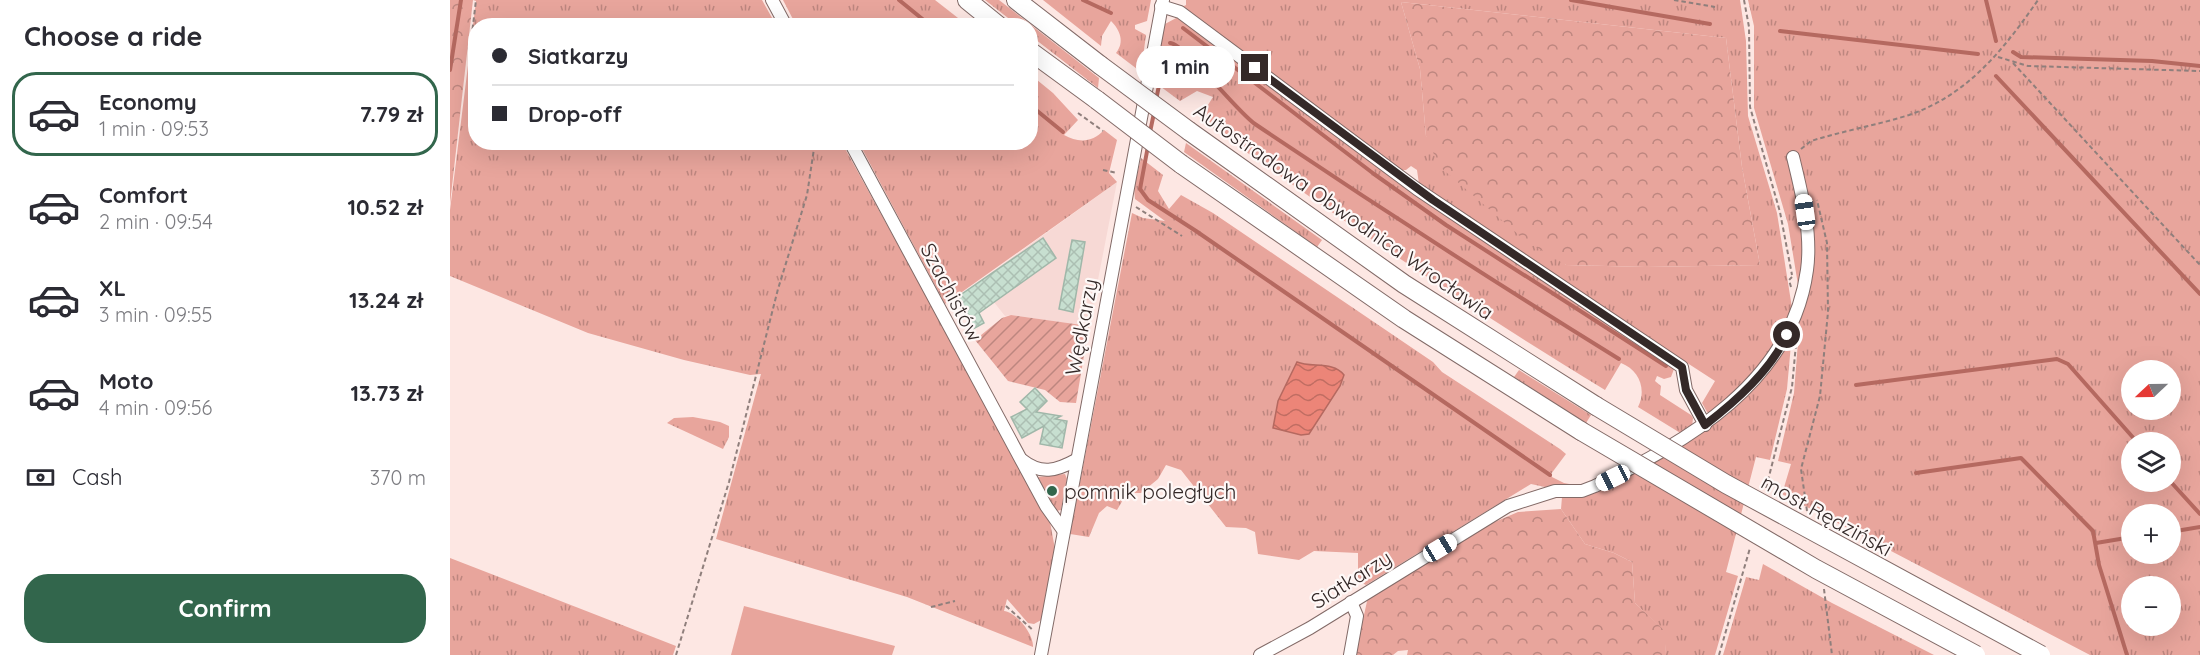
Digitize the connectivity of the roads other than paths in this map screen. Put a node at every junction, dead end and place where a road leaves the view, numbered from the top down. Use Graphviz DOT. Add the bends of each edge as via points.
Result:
graph roads {
  1 [pos="772,0"];
  2 [pos="967,0"];
  3 [pos="1016,0"];
  4 [pos="1162,3"];
  5 [pos="782,18"];
  6 [pos="989,18"];
  7 [pos="1038,57"];
  8 [pos="854,150"];
  9 [pos="1793,157"];
  10 [pos="1596,406"];
  11 [pos="1705,425"];
  12 [pos="1021,460"];
  13 [pos="1076,460"];
  14 [pos="1063,530"];
  15 [pos="1351,602"];
  16 [pos="1041,655"];
  17 [pos="1260,655"];
  18 [pos="1350,655"];
  19 [pos="1976,655"];
  20 [pos="2041,655"];
  1 -- 5 [label="street"];
  2 -- 6 [label="highway"];
  3 -- 10 [label="highway, Autostradowa Obwodnica Wrocławia, bridge" via="1189,131 1404,284"];
  4 -- 11 [label="street" via="1180,12 1417,189 1682,367 1686,390"];
  4 -- 13 [label="street, Wędkarzy"];
  7 -- 19 [label="highway, bridge" via="1181,164 1404,319 1581,431 1806,564"];
  8 -- 12 [label="street, Szachistów"];
  9 -- 11 [label="street, Siatkarzy" via="1807,227 1807,269 1802,294 1782,346 1731,405"];
  10 -- 20 [label="highway, most Rędziński, bridge" via="1726,484"];
  11 -- 15 [label="street, Siatkarzy" via="1595,486 1582,491 1555,491 1508,506"];
  12 -- 13 [label="street" via="1046,472"];
  12 -- 14 [label="street, Szachistów" via="1054,521"];
  13 -- 14 [label="street, Wędkarzy"];
  14 -- 16 [label="street, Wędkarzy"];
  15 -- 17 [label="street, Siatkarzy"];
  15 -- 18 [label="street" via="1357,616"];
}
